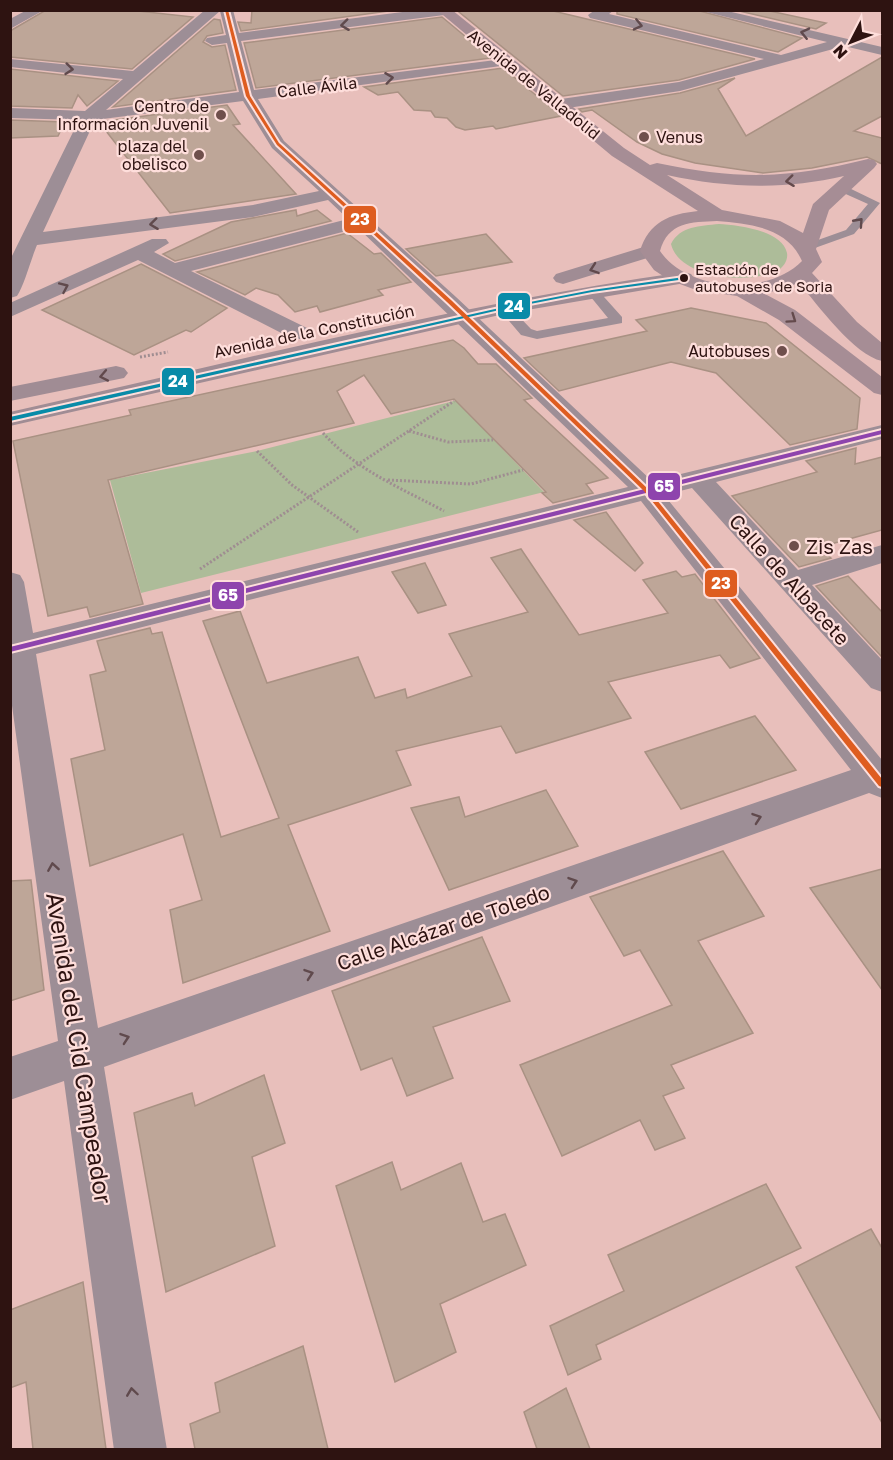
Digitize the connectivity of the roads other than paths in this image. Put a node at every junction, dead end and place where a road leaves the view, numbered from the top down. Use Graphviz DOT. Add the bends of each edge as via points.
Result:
graph roads {
  1 [pos="38,10"];
  2 [pos="608,10"];
  3 [pos="704,10"];
  4 [pos="212,11"];
  5 [pos="446,11"];
  6 [pos="10,25"];
  7 [pos="233,38"];
  8 [pos="845,42"];
  9 [pos="173,45"];
  10 [pos="882,51"];
  11 [pos="783,59"];
  12 [pos="508,61"];
  13 [pos="10,63"];
  14 [pos="134,76"];
  15 [pos="248,96"];
  16 [pos="561,104"];
  17 [pos="10,112"];
  18 [pos="89,116"];
  19 [pos="626,157"];
  20 [pos="875,160"];
  21 [pos="843,189"];
  22 [pos="330,194"];
  23 [pos="799,197"];
  24 [pos="779,207"];
  25 [pos="665,210"];
  26 [pos="253,211"];
  27 [pos="717,215"];
  28 [pos="751,218"];
  29 [pos="361,221"];
  30 [pos="170,238"];
  31 [pos="808,247"];
  32 [pos="650,251"];
  33 [pos="93,253"];
  34 [pos="140,253"];
  35 [pos="24,254"];
  36 [pos="174,269"];
  37 [pos="803,275"];
  38 [pos="684,278"];
  39 [pos="741,290"];
  40 [pos="592,291"];
  41 [pos="10,292"];
  42 [pos="504,308"];
  43 [pos="456,309"];
  44 [pos="10,311"];
  45 [pos="301,334"];
  46 [pos="882,354"];
  47 [pos="882,388"];
  48 [pos="10,394"];
  49 [pos="10,419"];
  50 [pos="882,432"];
  51 [pos="698,478"];
  52 [pos="646,490"];
  53 [pos="872,558"];
  54 [pos="793,581"];
  55 [pos="10,582"];
  56 [pos="882,582"];
  57 [pos="15,648"];
  58 [pos="882,680"];
  59 [pos="879,780"];
  60 [pos="81,1054"];
  61 [pos="10,1079"];
  62 [pos="141,1449"];
  1 -- 6 [label="street"];
  2 -- 11 [label="street, one-way" via="595,15"];
  8 -- 3 [label="street, one-way"];
  4 -- 7 [label="street"];
  4 -- 9 [label="street"];
  5 -- 7 [label="street, one-way"];
  5 -- 12 [label="main road, Avenida de Valladolid"];
  7 -- 9 [label="street"];
  7 -- 15 [label="street"];
  8 -- 10 [label="street"];
  8 -- 11 [label="street"];
  9 -- 14 [label="street"];
  11 -- 16 [label="street" via="680,86"];
  15 -- 12 [label="street, Calle Ávila, one-way"];
  12 -- 16 [label="main road, Avenida de Valladolid"];
  13 -- 14 [label="street, one-way"];
  14 -- 18 [label="street"];
  15 -- 18 [label="street, Calle Ávila"];
  15 -- 22 [label="street" via="278,144"];
  16 -- 19 [label="main road, Avenida de Valladolid"];
  17 -- 18 [label="street, Calle Ávila"];
  18 -- 35 [label="street"];
  20 -- 19 [label="main road, one-way" via="811,179 777,183 687,175"];
  19 -- 25 [label="main road"];
  19 -- 27 [label="main road"];
  20 -- 21 [label="main road"];
  20 -- 23 [label="main road"];
  21 -- 31 [label="main road" via="820,208"];
  31 -- 21 [label="lane, one-way" via="850,232 875,203"];
  22 -- 26 [label="street"];
  22 -- 29 [label="street"];
  24 -- 28 [label="main road"];
  25 -- 27 [label="main road" via="692,216"];
  25 -- 32 [label="main road" via="652,234"];
  26 -- 30 [label="street"];
  26 -- 35 [label="street, one-way"];
  27 -- 28 [label="main road"];
  28 -- 31 [label="main road" via="786,230"];
  29 -- 36 [label="street"];
  29 -- 43 [label="street"];
  30 -- 33 [label="street"];
  30 -- 34 [label="street"];
  31 -- 37 [label="main road" via="812,262"];
  32 -- 38 [label="main road" via="661,266"];
  32 -- 43 [label="street, Avenida de la Constitución, one-way"];
  34 -- 36 [label="street"];
  44 -- 34 [label="street, one-way"];
  35 -- 41 [label="street"];
  36 -- 45 [label="street"];
  37 -- 39 [label="main road" via="783,285"];
  37 -- 46 [label="main road" via="849,327"];
  38 -- 39 [label="main road"];
  38 -- 40 [label="street, Avenida de la Constitución"];
  39 -- 47 [label="main road, one-way" via="787,315"];
  40 -- 42 [label="street, Avenida de la Constitución"];
  40 -- 42 [label="lane" via="616,320 537,335 526,332"];
  42 -- 43 [label="street, Avenida de la Constitución"];
  43 -- 45 [label="street, Avenida de la Constitución"];
  43 -- 49 [label="street, Avenida de la Constitución"];
  43 -- 52 [label="street"];
  45 -- 48 [label="street, Avenida de la Constitución, one-way"];
  50 -- 51 [label="street"];
  51 -- 52 [label="street"];
  51 -- 54 [label="street, Calle de Albacete"];
  52 -- 57 [label="street"];
  52 -- 59 [label="street"];
  53 -- 54 [label="street"];
  53 -- 56 [label="street"];
  54 -- 58 [label="street, Calle de Albacete"];
  55 -- 57 [label="street, Avenida del Cid Campeador"];
  60 -- 57 [label="street, Avenida del Cid Campeador, one-way"];
  60 -- 59 [label="street, Calle Alcázar de Toledo, one-way"];
  60 -- 61 [label="street, Calle Alcázar de Toledo"];
  62 -- 60 [label="street, Avenida del Cid Campeador, one-way"];
}
